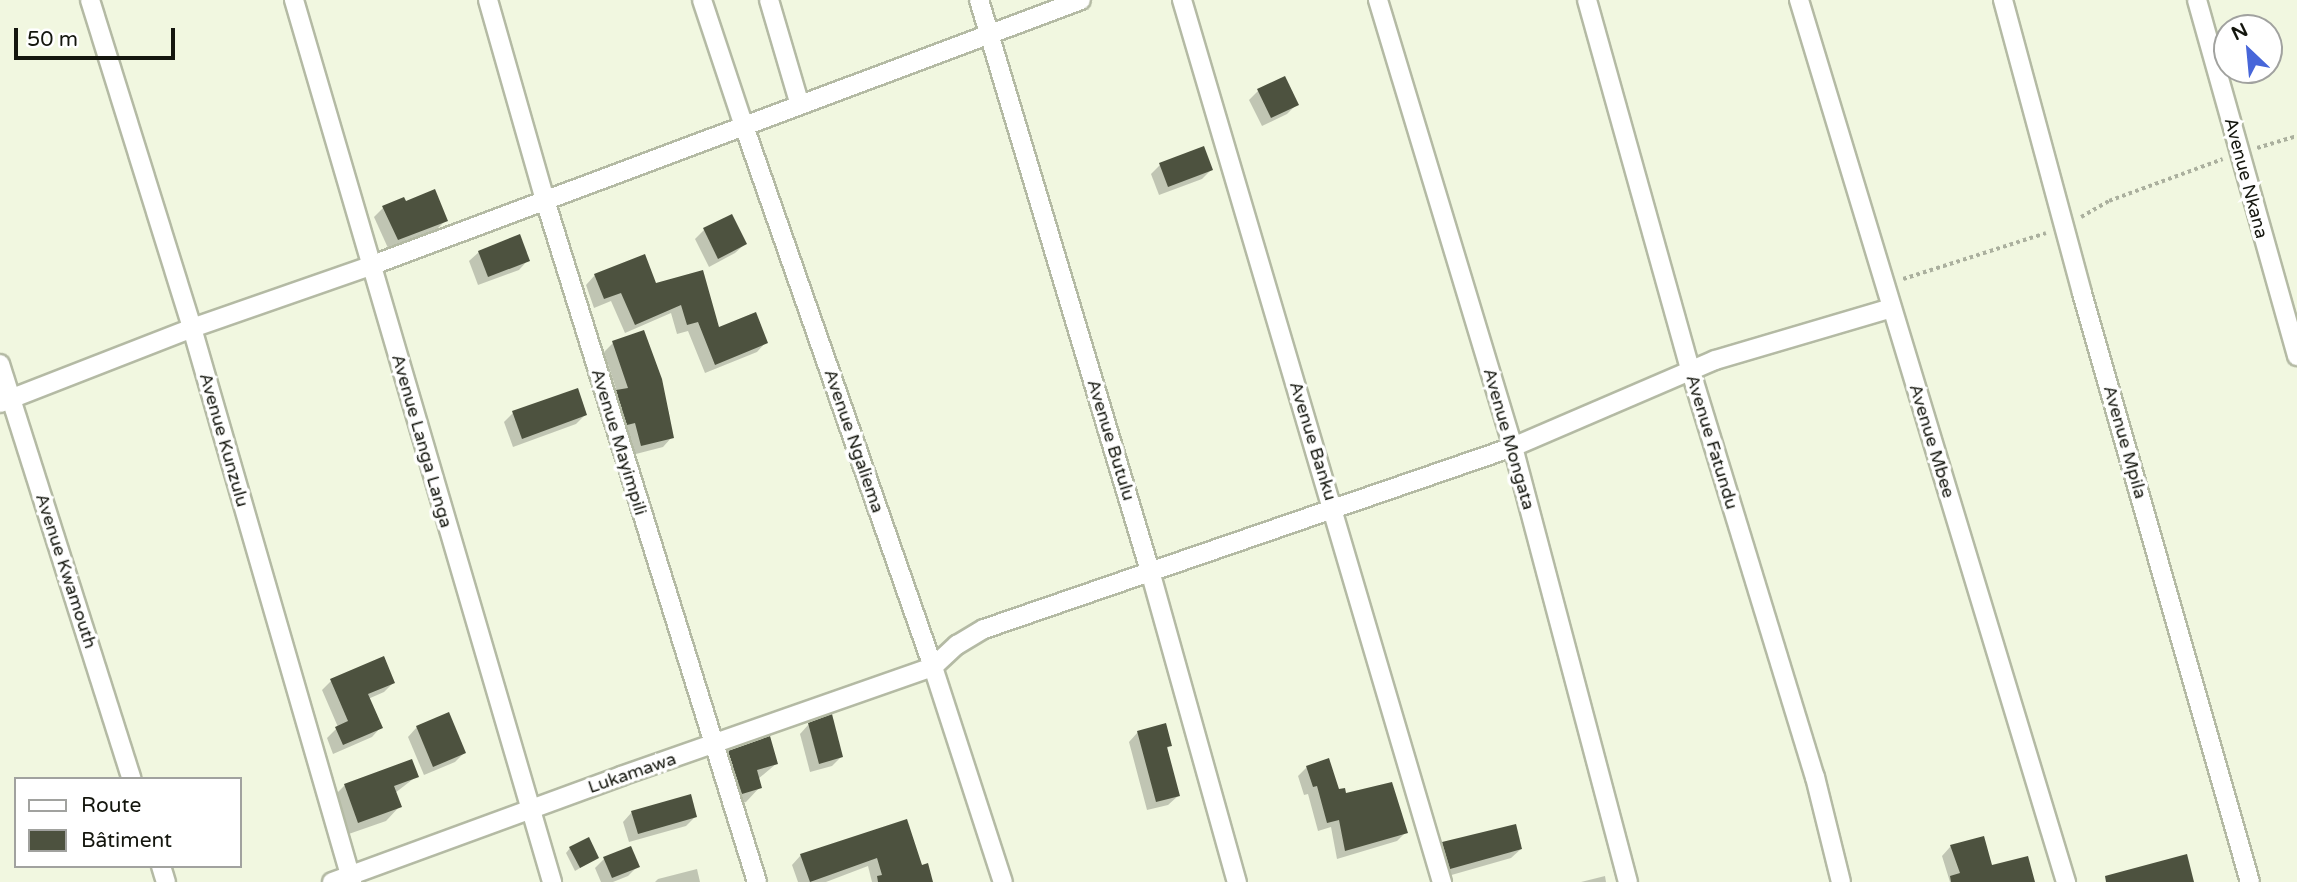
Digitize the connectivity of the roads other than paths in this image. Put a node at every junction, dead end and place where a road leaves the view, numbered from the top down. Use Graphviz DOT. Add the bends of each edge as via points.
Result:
graph roads {
  1 [pos="90,0"];
  2 [pos="294,0"];
  3 [pos="488,0"];
  4 [pos="702,0"];
  5 [pos="769,0"];
  6 [pos="979,0"];
  7 [pos="1081,0"];
  8 [pos="1182,0"];
  9 [pos="1378,0"];
  10 [pos="1587,0"];
  11 [pos="1799,0"];
  12 [pos="2003,0"];
  13 [pos="2197,0"];
  14 [pos="989,33"];
  15 [pos="800,106"];
  16 [pos="744,127"];
  17 [pos="545,200"];
  18 [pos="370,266"];
  19 [pos="1892,308"];
  20 [pos="192,328"];
  21 [pos="2297,356"];
  22 [pos="0,364"];
  23 [pos="1691,372"];
  24 [pos="5,401"];
  25 [pos="1513,447"];
  26 [pos="1333,508"];
  27 [pos="1150,571"];
  28 [pos="933,667"];
  29 [pos="712,745"];
  30 [pos="131,777"];
  31 [pos="530,809"];
  32 [pos="351,879"];
  33 [pos="332,882"];
  34 [pos="552,882"];
  35 [pos="757,882"];
  36 [pos="1003,882"];
  37 [pos="1237,882"];
  38 [pos="1442,882"];
  39 [pos="1628,882"];
  40 [pos="1841,882"];
  41 [pos="2066,882"];
  42 [pos="2250,882"];
  1 -- 20 [label="street, Avenue Kunzulu"];
  2 -- 18 [label="street, Avenue Langa Langa"];
  3 -- 17 [label="street, Avenue Mayimpili"];
  4 -- 16 [label="street, Avenue Ngaliema"];
  5 -- 15 [label="street"];
  6 -- 14 [label="street, Avenue Butulu"];
  7 -- 14 [label="street"];
  8 -- 26 [label="street, Avenue Banku"];
  9 -- 25 [label="street, Avenue Mongata"];
  10 -- 23 [label="street, Avenue Fatundu"];
  11 -- 19 [label="street, Avenue Mbee"];
  12 -- 42 [label="street, Avenue Mpila"];
  13 -- 21 [label="street, Avenue Nkana"];
  14 -- 15 [label="street"];
  14 -- 27 [label="street, Avenue Butulu"];
  15 -- 16 [label="street"];
  16 -- 17 [label="street"];
  16 -- 28 [label="street, Avenue Ngaliema"];
  17 -- 18 [label="street"];
  17 -- 29 [label="street, Avenue Mayimpili"];
  18 -- 20 [label="street"];
  18 -- 31 [label="street, Avenue Langa Langa"];
  19 -- 23 [label="street" via="1715,360"];
  19 -- 41 [label="street, Avenue Mbee"];
  20 -- 24 [label="street"];
  20 -- 32 [label="street, Avenue Kunzulu"];
  22 -- 24 [label="street, Avenue Kwamouth"];
  23 -- 25 [label="street"];
  23 -- 40 [label="street, Avenue Fatundu" via="1815,777"];
  24 -- 30 [label="street, Avenue Kwamouth"];
  25 -- 26 [label="street"];
  25 -- 39 [label="street, Avenue Mongata"];
  26 -- 27 [label="street"];
  26 -- 38 [label="street, Avenue Banku"];
  27 -- 28 [label="street" via="984,629"];
  27 -- 37 [label="street, Avenue Butulu"];
  28 -- 29 [label="street, Lukamawa"];
  28 -- 36 [label="street, Avenue Ngaliema"];
  29 -- 31 [label="street, Lukamawa"];
  29 -- 35 [label="street, Avenue Mayimpili"];
  31 -- 32 [label="street, Lukamawa"];
  31 -- 34 [label="street, Avenue Langa Langa"];
  32 -- 33 [label="street, Lukamawa"];
}
